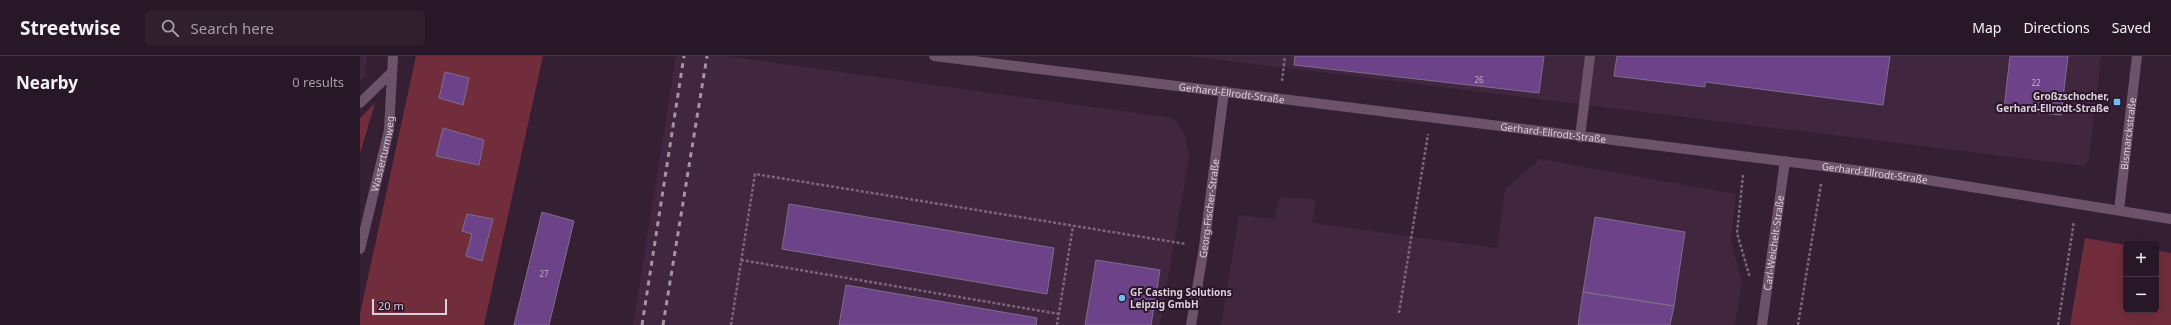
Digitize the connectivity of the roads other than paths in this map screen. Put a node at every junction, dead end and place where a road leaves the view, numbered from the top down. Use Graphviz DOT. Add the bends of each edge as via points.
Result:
graph roads {
  1 [pos="393,56"];
  2 [pos="934,56"];
  3 [pos="1590,56"];
  4 [pos="2137,56"];
  5 [pos="390,74"];
  6 [pos="1224,91"];
  7 [pos="360,103"];
  8 [pos="1580,137"];
  9 [pos="1784,161"];
  10 [pos="2119,210"];
  11 [pos="2171,219"];
  12 [pos="360,249"];
  13 [pos="1191,325"];
  14 [pos="1762,325"];
  1 -- 5 [label="main road, Wasserturmweg"];
  2 -- 6 [label="main road, Gerhard-Ellrodt-Straße"];
  3 -- 8 [label="main road"];
  4 -- 10 [label="main road, Bismarckstraße"];
  5 -- 7 [label="main road"];
  5 -- 12 [label="main road, Wasserturmweg" via="388,130"];
  6 -- 8 [label="main road, Gerhard-Ellrodt-Straße"];
  6 -- 13 [label="main road, Georg-Fischer-Straße"];
  8 -- 9 [label="main road, Gerhard-Ellrodt-Straße"];
  9 -- 10 [label="main road, Gerhard-Ellrodt-Straße"];
  9 -- 14 [label="main road, Carl-Weichelt-Straße"];
  10 -- 11 [label="main road, Gerhard-Ellrodt-Straße"];
}
